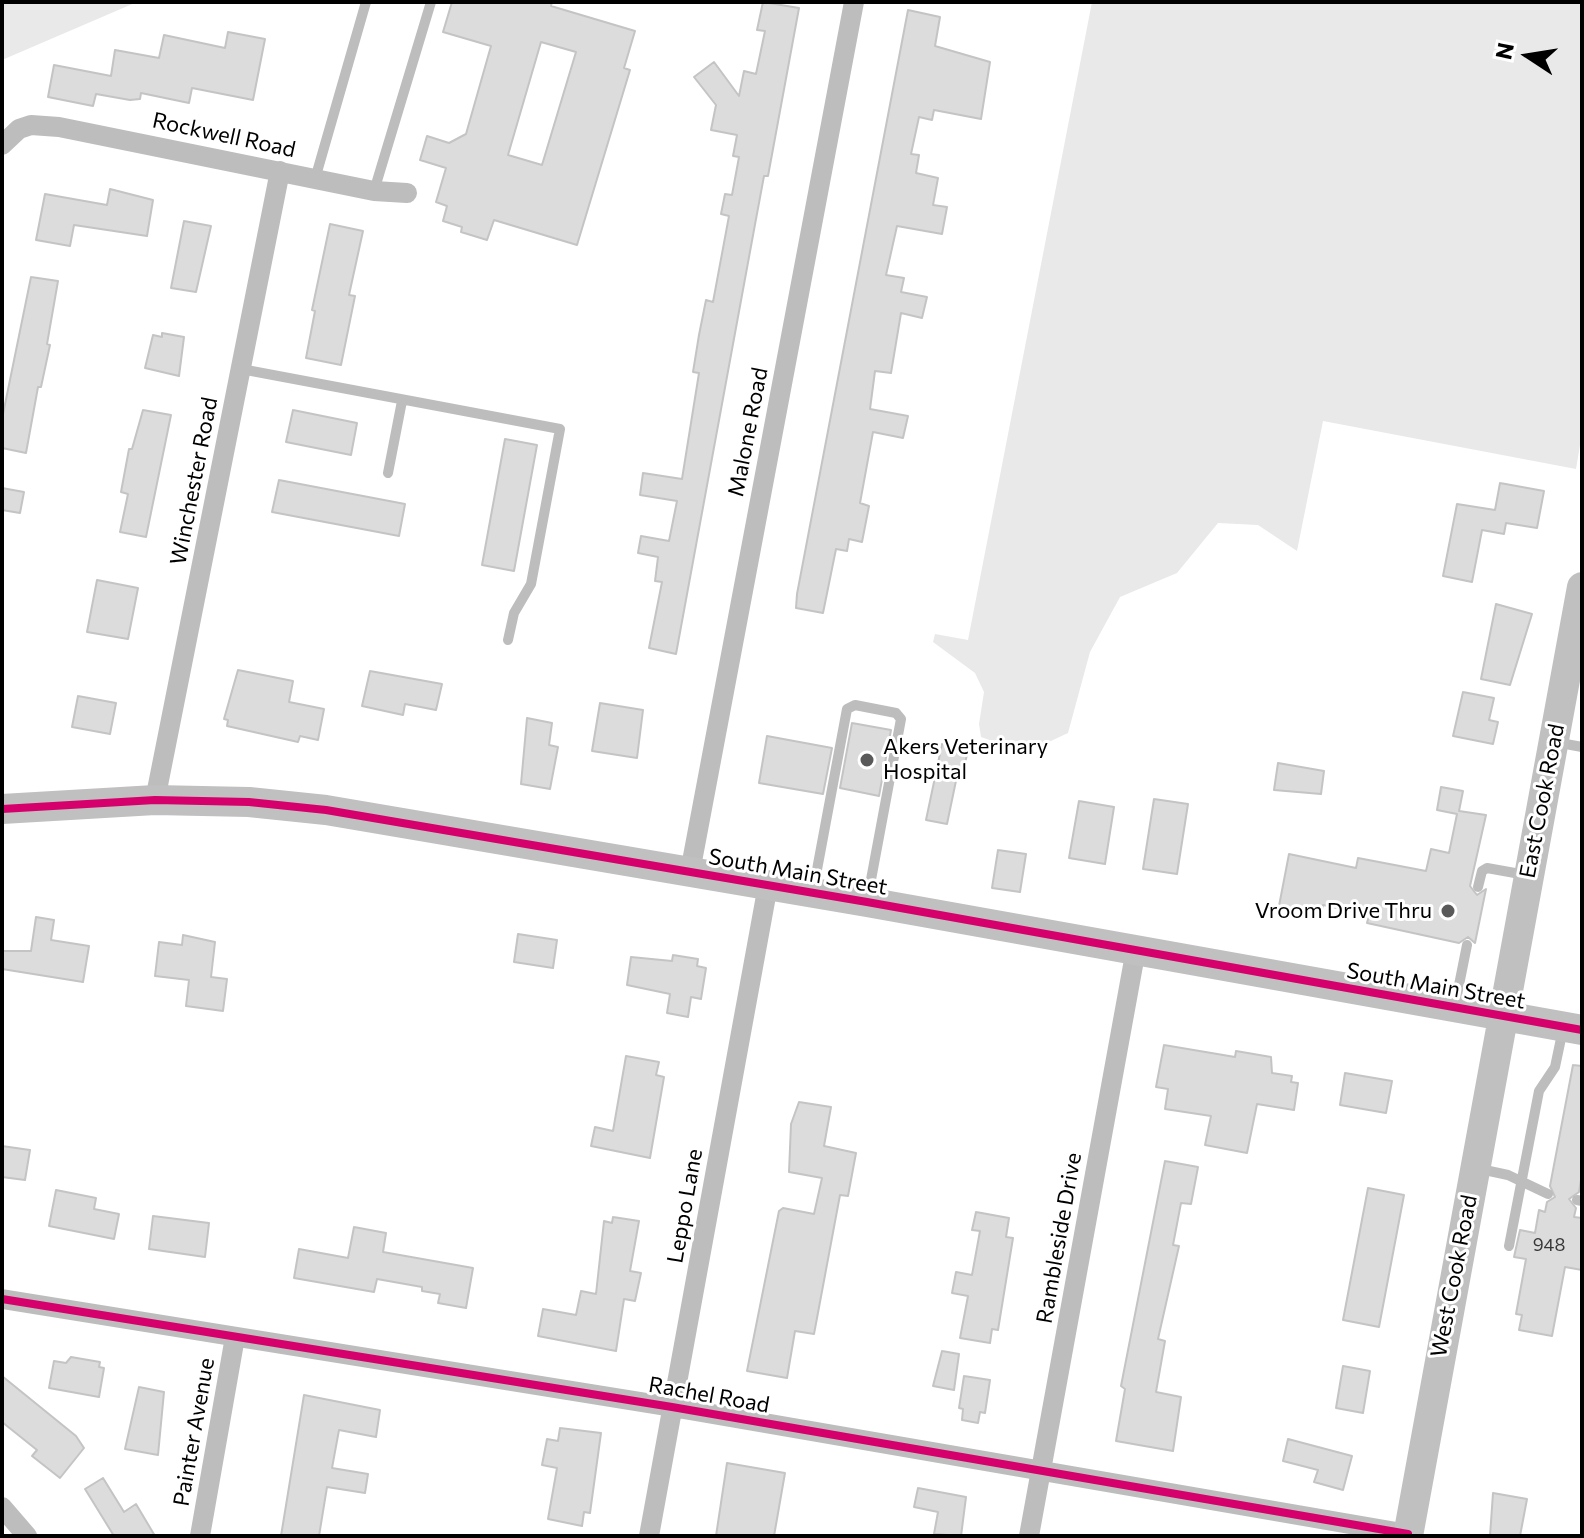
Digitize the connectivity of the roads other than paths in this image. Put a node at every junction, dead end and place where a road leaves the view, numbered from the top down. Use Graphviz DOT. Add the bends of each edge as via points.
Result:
graph roads {
  1 [pos="366,2"];
  2 [pos="431,2"];
  3 [pos="854,2"];
  4 [pos="2,145"];
  5 [pos="280,171"];
  6 [pos="315,179"];
  7 [pos="374,191"];
  8 [pos="407,193"];
  9 [pos="241,369"];
  10 [pos="402,401"];
  11 [pos="388,473"];
  12 [pos="1582,587"];
  13 [pos="508,640"];
  14 [pos="1568,744"];
  15 [pos="155,800"];
  16 [pos="2,809"];
  17 [pos="690,872"];
  18 [pos="1529,876"];
  19 [pos="768,885"];
  20 [pos="1478,887"];
  21 [pos="812,893"];
  22 [pos="867,902"];
  23 [pos="1467,945"];
  24 [pos="1136,949"];
  25 [pos="1455,1007"];
  26 [pos="1501,1016"];
  27 [pos="1572,1028"];
  28 [pos="1474,1167"];
  29 [pos="1522,1182"];
  30 [pos="1548,1194"];
  31 [pos="1509,1246"];
  32 [pos="2,1299"];
  33 [pos="235,1337"];
  34 [pos="672,1407"];
  35 [pos="1041,1471"];
  36 [pos="2,1507"];
  37 [pos="1408,1535"];
  38 [pos="27,1536"];
  39 [pos="200,1536"];
  40 [pos="649,1536"];
  41 [pos="1029,1536"];
  1 -- 6 [label="lane"];
  2 -- 7 [label="lane"];
  3 -- 17 [label="street, Malone Road"];
  4 -- 5 [label="street, Rockwell Road" via="31,125 59,127"];
  5 -- 6 [label="street, Rockwell Road"];
  5 -- 9 [label="street, Winchester Road"];
  6 -- 7 [label="street, Rockwell Road"];
  7 -- 8 [label="street, Rockwell Road"];
  9 -- 10 [label="lane"];
  9 -- 15 [label="street, Winchester Road"];
  10 -- 11 [label="lane"];
  10 -- 13 [label="lane" via="560,429 531,584 514,613"];
  12 -- 14 [label="street, East Cook Road"];
  14 -- 18 [label="street, East Cook Road"];
  15 -- 16 [label="street, South Main Street"];
  15 -- 17 [label="street, South Main Street" via="326,810"];
  17 -- 19 [label="street, South Main Street"];
  18 -- 20 [label="lane" via="1487,868"];
  18 -- 26 [label="street, East Cook Road"];
  19 -- 21 [label="street, South Main Street"];
  19 -- 34 [label="street, Leppo Lane"];
  21 -- 22 [label="street, South Main Street"];
  21 -- 22 [label="lane" via="847,709 855,705 896,713 901,719"];
  22 -- 24 [label="street, South Main Street"];
  23 -- 25 [label="lane"];
  24 -- 25 [label="street, South Main Street"];
  24 -- 35 [label="street, Rambleside Drive"];
  25 -- 26 [label="street, South Main Street"];
  26 -- 27 [label="street, South Main Street"];
  26 -- 28 [label="street, West Cook Road"];
  27 -- 29 [label="lane" via="1539,1091"];
  28 -- 29 [label="lane"];
  28 -- 37 [label="street, West Cook Road"];
  29 -- 30 [label="lane"];
  29 -- 31 [label="lane"];
  32 -- 33 [label="street, Rachel Road"];
  33 -- 34 [label="street, Rachel Road"];
  33 -- 39 [label="street, Painter Avenue"];
  34 -- 35 [label="street, Rachel Road"];
  34 -- 40 [label="street, Leppo Lane"];
  35 -- 37 [label="street, Rachel Road"];
  35 -- 41 [label="street, Rambleside Drive"];
  36 -- 38 [label="street"];
}
